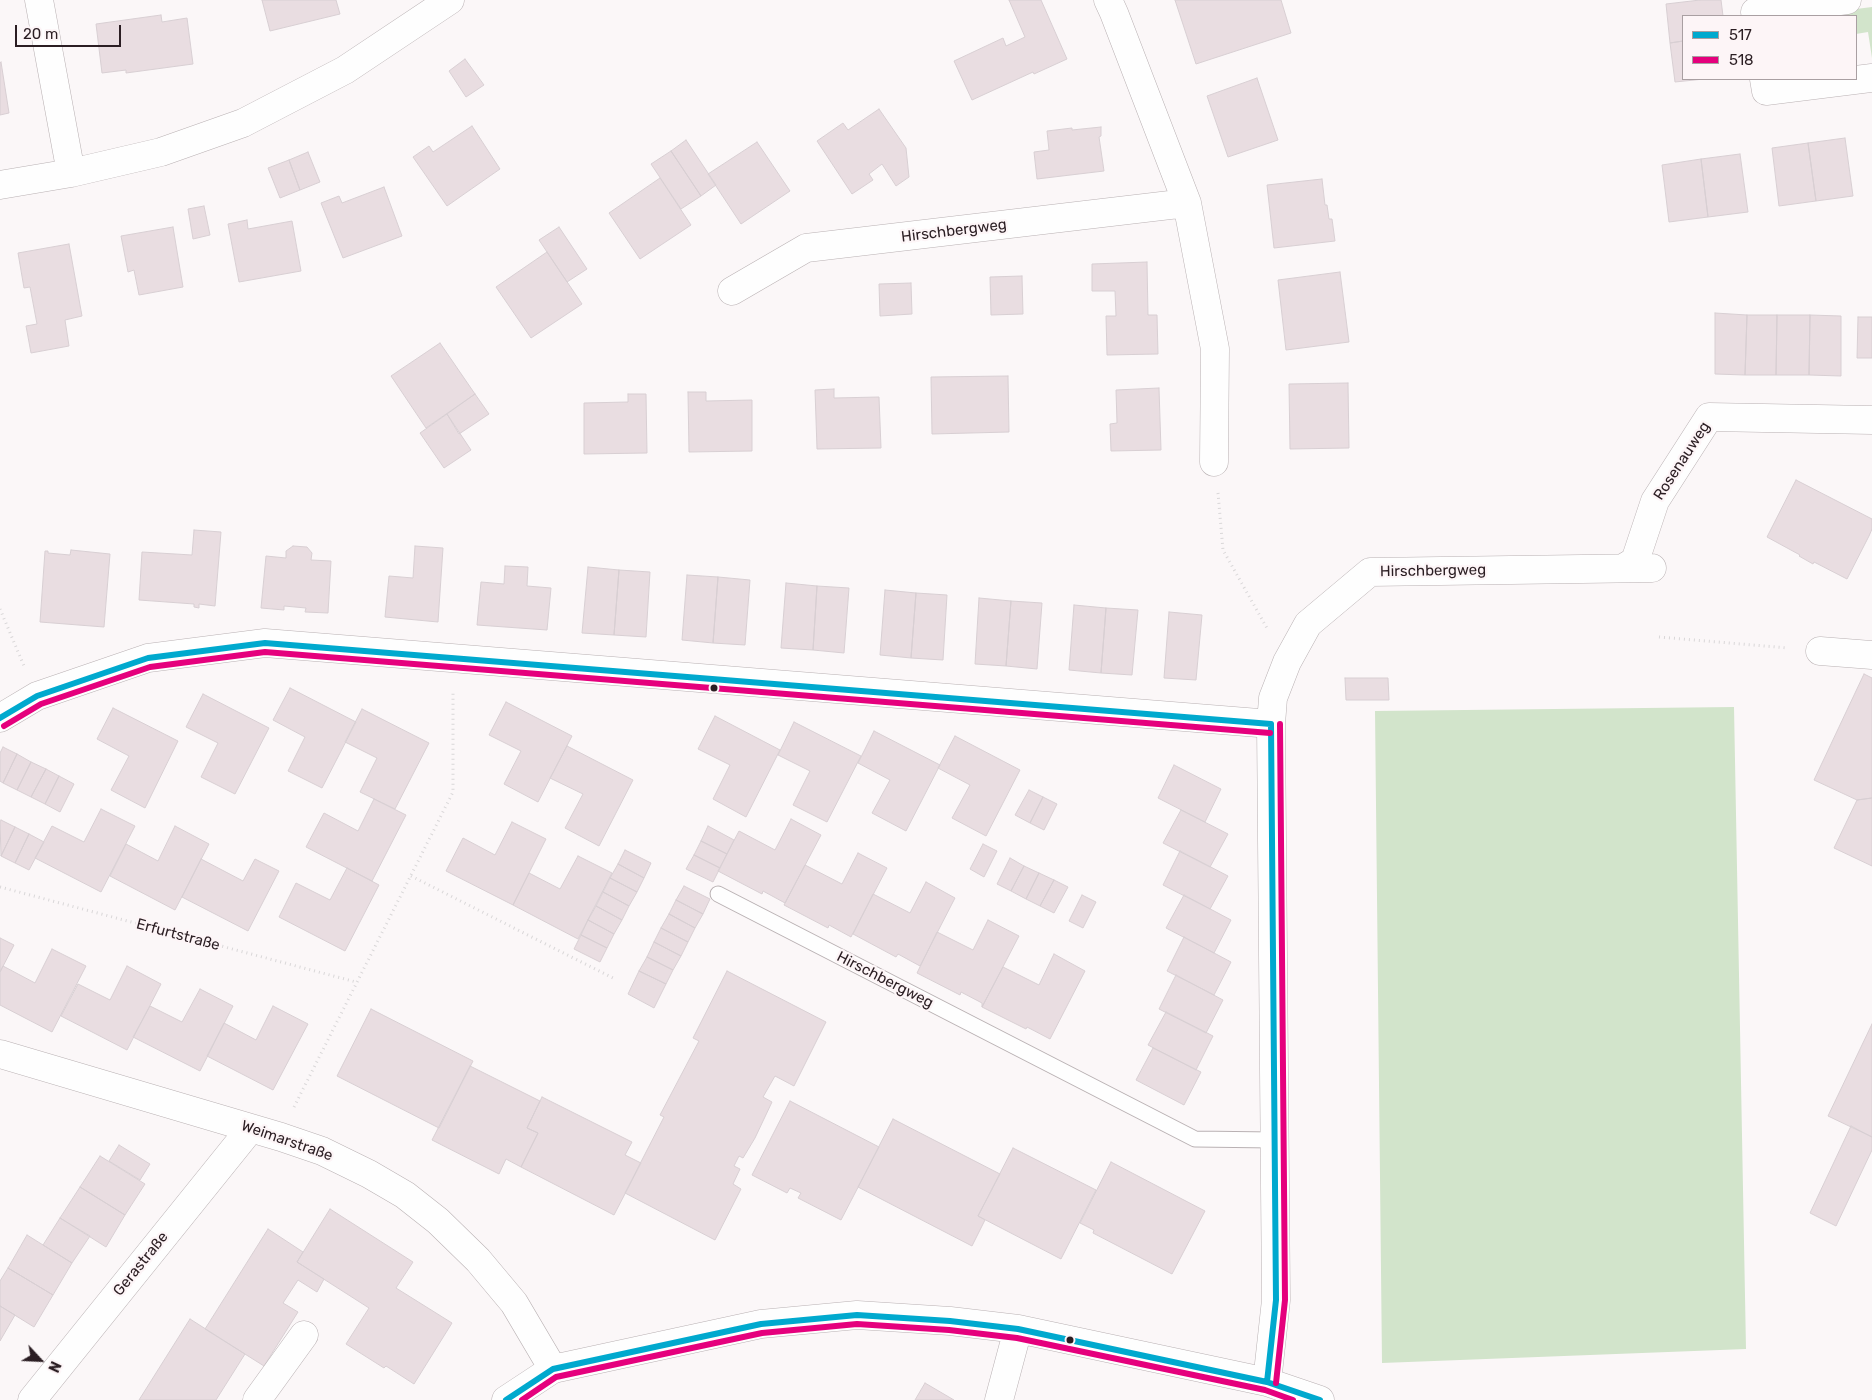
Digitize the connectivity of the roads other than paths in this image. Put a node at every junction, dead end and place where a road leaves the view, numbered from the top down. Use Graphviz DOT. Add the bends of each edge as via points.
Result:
graph roads {
  1 [pos="39,0"];
  2 [pos="450,0"];
  3 [pos="1108,0"];
  4 [pos="1847,0"];
  5 [pos="1756,15"];
  6 [pos="1872,78"];
  7 [pos="1764,80"];
  8 [pos="1856,80"];
  9 [pos="1857,80"];
  10 [pos="71,173"];
  11 [pos="0,185"];
  12 [pos="1188,203"];
  13 [pos="732,292"];
  14 [pos="1872,420"];
  15 [pos="1214,462"];
  16 [pos="1624,567"];
  17 [pos="1652,568"];
  18 [pos="1820,651"];
  19 [pos="1872,656"];
  20 [pos="0,718"];
  21 [pos="1271,724"];
  22 [pos="718,894"];
  23 [pos="0,1054"];
  24 [pos="251,1128"];
  25 [pos="1274,1140"];
  26 [pos="1018,1329"];
  27 [pos="304,1335"];
  28 [pos="553,1369"];
  29 [pos="1266,1382"];
  30 [pos="32,1400"];
  31 [pos="257,1400"];
  32 [pos="506,1400"];
  33 [pos="999,1400"];
  34 [pos="1320,1400"];
  1 -- 10 [label="street"];
  2 -- 10 [label="street" via="345,70 243,124 161,152"];
  3 -- 12 [label="street"];
  4 -- 5 [label="street" via="1755,12"];
  6 -- 9 [label="street"];
  7 -- 8 [label="street" via="1766,91"];
  10 -- 11 [label="street"];
  12 -- 13 [label="street, Hirschbergweg" via="806,248"];
  12 -- 15 [label="street" via="1215,349"];
  14 -- 16 [label="street, Rosenauweg" via="1709,418 1654,501 1634,561"];
  16 -- 17 [label="street, Hirschbergweg"];
  16 -- 21 [label="street, Hirschbergweg" via="1370,572 1308,624 1287,662 1273,698"];
  18 -- 19 [label="street"];
  20 -- 21 [label="street" via="37,696 148,658 264,643"];
  21 -- 25 [label="street, Hirschbergweg"];
  22 -- 25 [label="lane, Hirschbergweg" via="1195,1140"];
  23 -- 24 [label="street, Weimarstraße"];
  24 -- 28 [label="street, Weimarstraße" via="322,1151 406,1195 478,1260 514,1303"];
  24 -- 30 [label="street, Gerastraße"];
  25 -- 29 [label="street, Hirschbergweg" via="1276,1300"];
  26 -- 28 [label="street" via="857,1315 761,1324"];
  26 -- 29 [label="street"];
  26 -- 33 [label="street"];
  27 -- 31 [label="street"];
  28 -- 32 [label="street"];
  29 -- 34 [label="street"];
}
